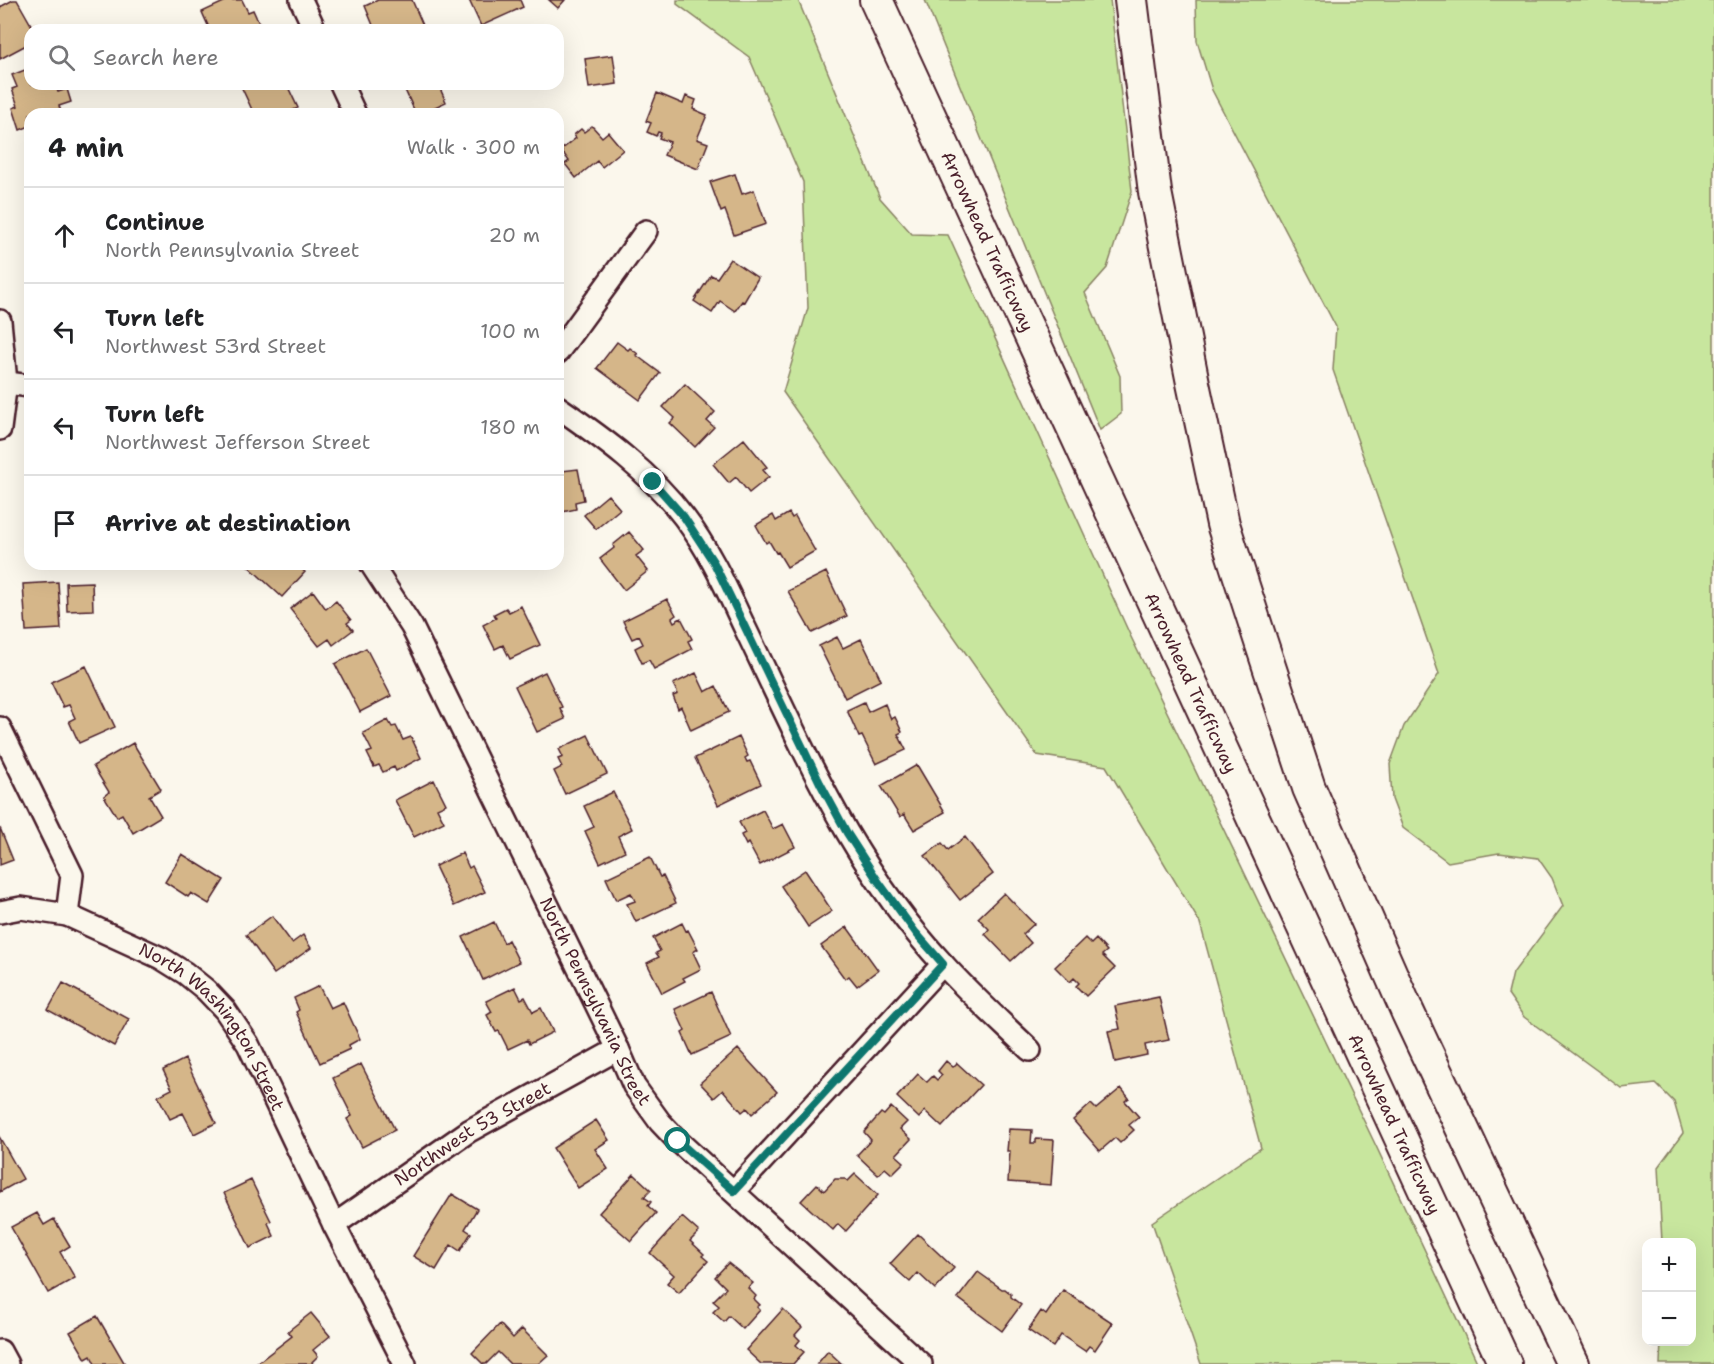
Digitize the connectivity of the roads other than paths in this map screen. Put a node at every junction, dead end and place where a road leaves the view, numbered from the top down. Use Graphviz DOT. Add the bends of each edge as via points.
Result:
graph roads {
  1 [pos="301,0"];
  2 [pos="876,0"];
  3 [pos="1131,0"];
  4 [pos="312,24"];
  5 [pos="344,90"];
  6 [pos="352,108"];
  7 [pos="646,231"];
  8 [pos="0,321"];
  9 [pos="564,344"];
  10 [pos="3,382"];
  11 [pos="24,385"];
  12 [pos="564,411"];
  13 [pos="0,429"];
  14 [pos="375,570"];
  15 [pos="0,728"];
  16 [pos="0,912"];
  17 [pos="67,915"];
  18 [pos="943,964"];
  19 [pos="618,1048"];
  20 [pos="1030,1050"];
  21 [pos="734,1191"];
  22 [pos="334,1225"];
  23 [pos="0,1351"];
  24 [pos="403,1363"];
  25 [pos="7,1364"];
  26 [pos="921,1364"];
  27 [pos="1505,1364"];
  28 [pos="1573,1364"];
  1 -- 4 [label="street"];
  2 -- 27 [label="highway, Arrowhead Trafficway"];
  3 -- 28 [label="highway" via="1155,192 1223,524 1247,599 1309,788 1408,1014"];
  5 -- 6 [label="street"];
  7 -- 9 [label="street"];
  8 -- 10 [label="street"];
  10 -- 11 [label="street"];
  10 -- 13 [label="street"];
  12 -- 18 [label="street" via="653,482 684,517 714,563 847,833 916,933"];
  14 -- 19 [label="street, North Pennsylvania Street" via="412,627"];
  15 -- 17 [label="street" via="72,875"];
  16 -- 17 [label="street, North Washington Street" via="21,908"];
  17 -- 22 [label="street, North Washington Street" via="161,958 206,990 225,1010 248,1044"];
  18 -- 20 [label="street"];
  18 -- 21 [label="street"];
  19 -- 21 [label="street, North Pennsylvania Street" via="634,1086 660,1122"];
  19 -- 22 [label="street, Northwest 53 Street" via="469,1131"];
  21 -- 26 [label="street, North Pennsylvania Street"];
  22 -- 24 [label="street, North Washington Street"];
  23 -- 25 [label="street"];
}
